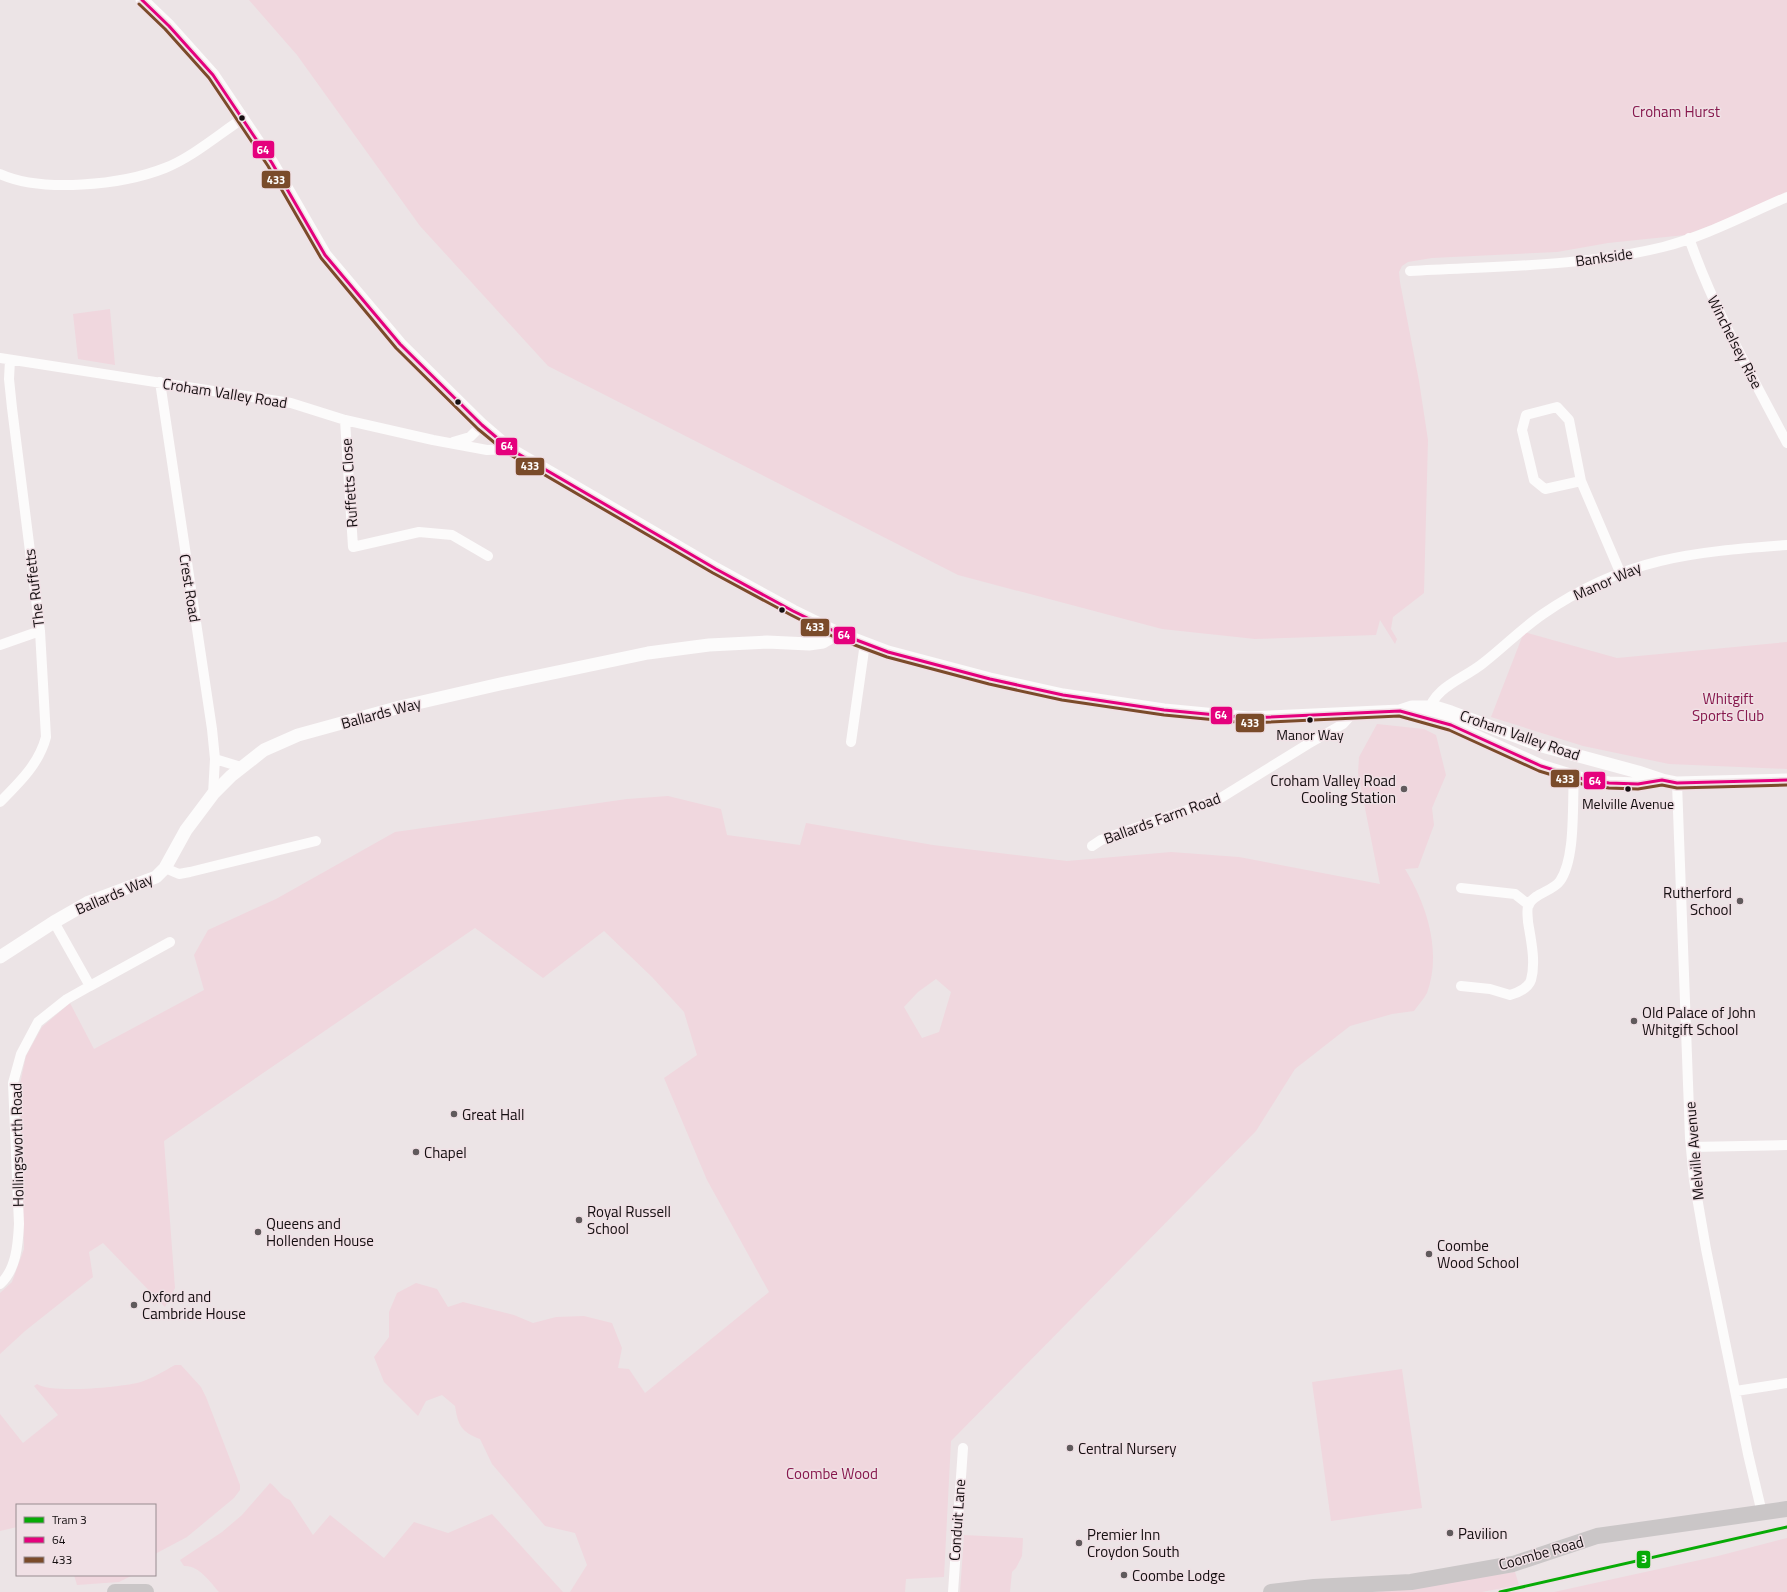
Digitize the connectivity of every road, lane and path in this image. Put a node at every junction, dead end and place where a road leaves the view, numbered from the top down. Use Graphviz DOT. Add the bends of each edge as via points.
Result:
graph roads {
  1 [pos="142,0"];
  2 [pos="242,119"];
  3 [pos="0,174"];
  4 [pos="1787,197"];
  5 [pos="1689,238"];
  6 [pos="1410,271"];
  7 [pos="5,359"];
  8 [pos="160,382"];
  9 [pos="345,420"];
  10 [pos="482,425"];
  11 [pos="447,442"];
  12 [pos="1787,443"];
  13 [pos="510,449"];
  14 [pos="1580,481"];
  15 [pos="1787,545"];
  16 [pos="488,556"];
  17 [pos="1620,572"];
  18 [pos="40,631"];
  19 [pos="838,633"];
  20 [pos="865,643"];
  21 [pos="0,645"];
  22 [pos="1353,713"];
  23 [pos="1428,713"];
  24 [pos="851,742"];
  25 [pos="215,759"];
  26 [pos="241,768"];
  27 [pos="1574,776"];
  28 [pos="1662,780"];
  29 [pos="1787,780"];
  30 [pos="1677,783"];
  31 [pos="213,794"];
  32 [pos="0,802"];
  33 [pos="316,841"];
  34 [pos="1092,846"];
  35 [pos="164,868"];
  36 [pos="1461,888"];
  37 [pos="1528,904"];
  38 [pos="54,922"];
  39 [pos="170,942"];
  40 [pos="0,957"];
  41 [pos="90,986"];
  42 [pos="1460,986"];
  43 [pos="1787,1145"];
  44 [pos="1692,1147"];
  45 [pos="0,1284"];
  46 [pos="1787,1383"];
  47 [pos="1736,1391"];
  48 [pos="963,1448"];
  49 [pos="1787,1509"];
  50 [pos="1762,1513"];
  51 [pos="115,1592"];
  52 [pos="146,1592"];
  53 [pos="953,1592"];
  54 [pos="1270,1592"];
  1 -- 2 [label="street" via="213,75"];
  2 -- 3 [label="street" via="166,168 134,178 105,183 65,185 14,180"];
  2 -- 10 [label="street" via="272,162 325,255 400,344"];
  4 -- 5 [label="street, Bankside"];
  5 -- 6 [label="street, Bankside" via="1657,248 1589,260"];
  5 -- 12 [label="street, Winchelsey Rise" via="1701,272 1730,335"];
  7 -- 8 [label="street, Croham Valley Road"];
  7 -- 18 [label="street, The Ruffetts"];
  8 -- 9 [label="street, Croham Valley Road" via="291,403"];
  8 -- 25 [label="street, Crest Road"];
  9 -- 11 [label="street, Croham Valley Road"];
  9 -- 16 [label="street, Ruffetts Close" via="353,547 419,532 452,535"];
  10 -- 11 [label="street, Croham Valley Road" via="476,433 465,440"];
  10 -- 13 [label="street"];
  11 -- 13 [label="street, Croham Valley Road" via="486,450"];
  13 -- 19 [label="street, Croham Valley Road" via="716,569"];
  14 -- 14 [label="street" via="1569,420 1557,407 1526,415 1522,430 1534,480 1545,489"];
  14 -- 17 [label="street"];
  15 -- 17 [label="street, Manor Way" via="1686,554"];
  17 -- 23 [label="street, Manor Way" via="1573,595 1542,615 1472,672 1443,689 1433,700"];
  18 -- 21 [label="street"];
  18 -- 32 [label="street, The Ruffetts" via="46,737 43,750"];
  19 -- 20 [label="street, Croham Valley Road"];
  19 -- 26 [label="street, Ballards Way" via="823,642 808,644 716,644 648,653 500,684 400,707 298,735 264,750"];
  20 -- 22 [label="street, Croham Valley Road" via="888,652 990,680 1063,696 1248,718"];
  20 -- 24 [label="street"];
  22 -- 23 [label="street, Croham Valley Road"];
  22 -- 34 [label="street, Ballards Farm Road" via="1343,724 1219,799 1101,840"];
  23 -- 27 [label="street, Croham Valley Road" via="1541,766"];
  23 -- 28 [label="street, Croham Valley Road" via="1452,712 1542,746"];
  25 -- 26 [label="street"];
  25 -- 31 [label="street, Crest Road"];
  26 -- 31 [label="street, Ballards Way"];
  27 -- 28 [label="street, Croham Valley Road" via="1609,783 1638,784"];
  27 -- 37 [label="street" via="1570,856 1564,875 1559,883"];
  28 -- 30 [label="street"];
  29 -- 30 [label="street"];
  30 -- 44 [label="street, Melville Avenue"];
  31 -- 35 [label="street, Ballards Way" via="186,830"];
  33 -- 35 [label="street" via="179,874"];
  35 -- 38 [label="street, Ballards Way" via="156,877 89,902"];
  36 -- 37 [label="street" via="1515,894"];
  37 -- 42 [label="street" via="1533,958 1531,981 1524,989 1510,995 1490,989"];
  38 -- 40 [label="street, Ballards Way"];
  38 -- 41 [label="street"];
  39 -- 41 [label="street, Hollingsworth Road"];
  41 -- 45 [label="street, Hollingsworth Road" via="67,999 38,1022 21,1054 13,1083 18,1246 7,1278"];
  43 -- 44 [label="street"];
  44 -- 47 [label="street, Melville Avenue" via="1694,1180 1706,1249"];
  46 -- 47 [label="street"];
  47 -- 50 [label="street, Melville Avenue"];
  48 -- 53 [label="street, Conduit Lane"];
  49 -- 50 [label="main road, Coombe Road"];
  50 -- 54 [label="main road, Coombe Road" via="1597,1536 1513,1564 1411,1582"];
  51 -- 52 [label="main road"];
}
